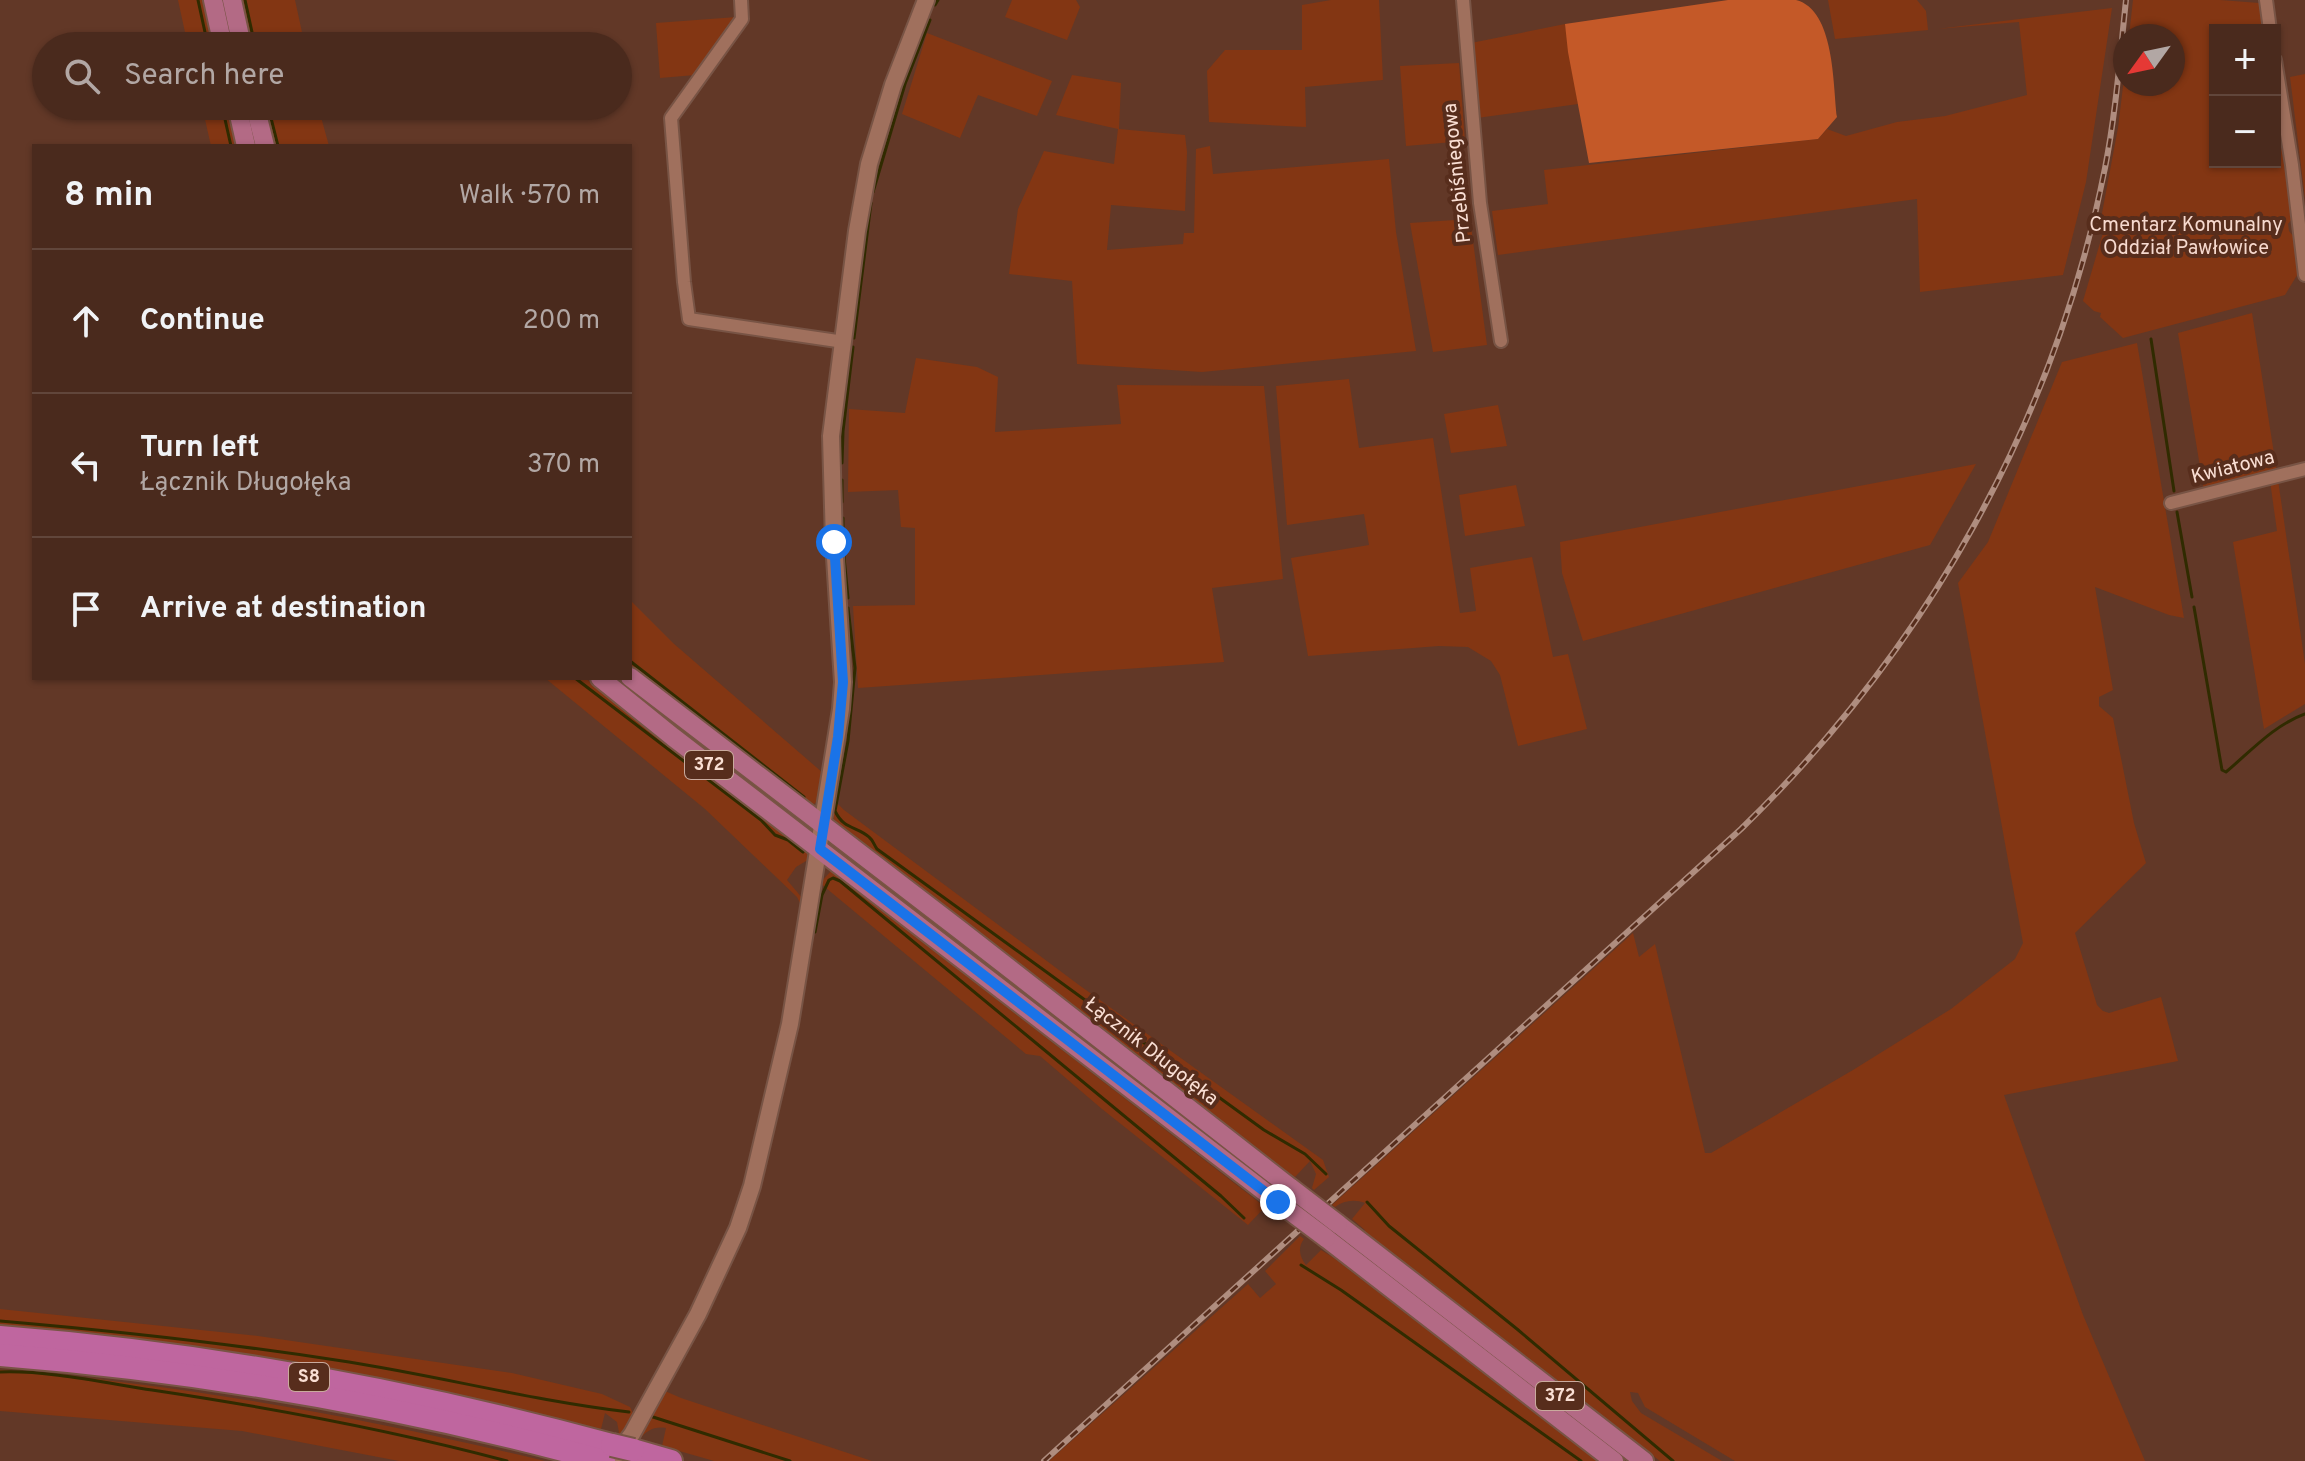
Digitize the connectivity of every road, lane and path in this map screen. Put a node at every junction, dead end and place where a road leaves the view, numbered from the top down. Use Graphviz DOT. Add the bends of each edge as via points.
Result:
graph roads {
  1 [pos="213,0"];
  2 [pos="232,0"];
  3 [pos="741,0"];
  4 [pos="926,0"];
  5 [pos="1463,0"];
  6 [pos="2266,0"];
  7 [pos="2276,0"];
  8 [pos="2269,24"];
  9 [pos="220,32"];
  10 [pos="239,32"];
  11 [pos="2281,96"];
  12 [pos="240,120"];
  13 [pos="258,120"];
  14 [pos="246,144"];
  15 [pos="264,144"];
  16 [pos="2305,275"];
  17 [pos="1501,341"];
  18 [pos="844,342"];
  19 [pos="2305,469"];
  20 [pos="2171,503"];
  21 [pos="632,679"];
  22 [pos="602,680"];
  23 [pos="823,825"];
  24 [pos="820,849"];
  25 [pos="1284,1195"];
  26 [pos="1332,1231"];
  27 [pos="0,1337"];
  28 [pos="0,1355"];
  29 [pos="612,1455"];
  30 [pos="671,1461"];
  31 [pos="1614,1461"];
  32 [pos="1644,1461"];
  1 -- 9 [label="main road"];
  2 -- 10 [label="main road"];
  3 -- 18 [label="street" via="742,19 671,118 689,319"];
  4 -- 18 [label="street" via="869,164"];
  5 -- 17 [label="street, Przebiśniegowa" via="1480,203"];
  6 -- 7 [label="street"];
  6 -- 8 [label="street"];
  11 -- 16 [label="street"];
  12 -- 14 [label="main road"];
  13 -- 15 [label="main road"];
  18 -- 23 [label="street" via="831,436 843,682"];
  19 -- 20 [label="street, Kwiatowa"];
  21 -- 23 [label="main road, Łącznik Długołęka / 372"];
  22 -- 24 [label="main road, Łącznik Długołęka / 372"];
  23 -- 24 [label="street"];
  23 -- 25 [label="main road, Łącznik Długołęka / 372"];
  24 -- 25 [label="main road, Łącznik Długołęka / 372"];
  24 -- 29 [label="street" via="790,1024 738,1228 632,1434"];
  25 -- 26 [label="main road, Łącznik Długołęka / 372, bridge"];
  26 -- 31 [label="main road, Łącznik Długołęka / 372"];
  26 -- 32 [label="main road, Łącznik Długołęka / 372"];
  27 -- 29 [label="highway, S8" via="305,1376 452,1405"];
  28 -- 29 [label="highway, S8" via="138,1369 321,1398"];
  29 -- 30 [label="highway, S8"];
}
